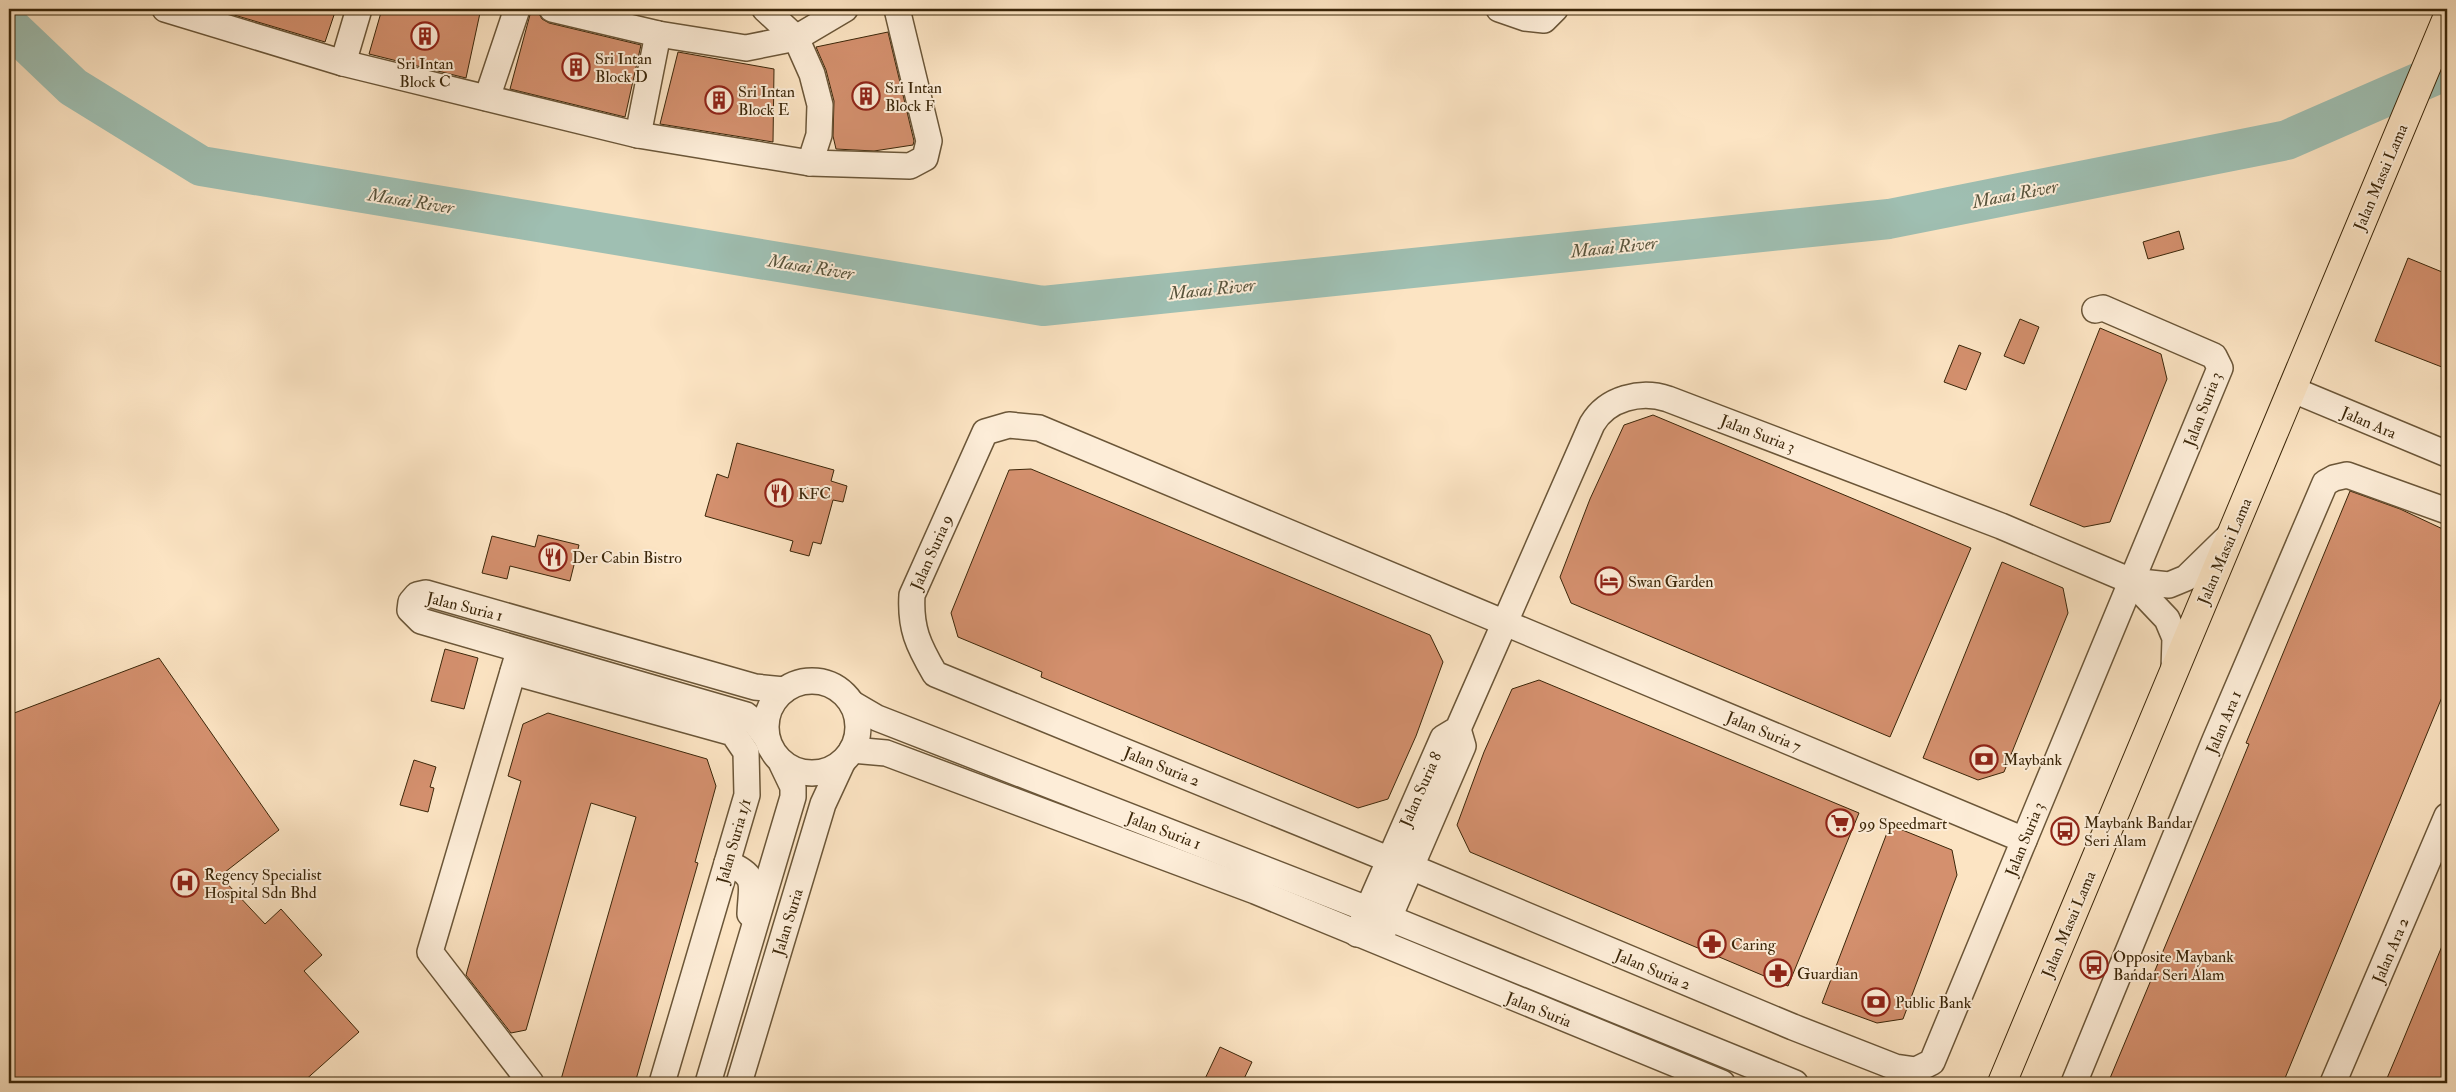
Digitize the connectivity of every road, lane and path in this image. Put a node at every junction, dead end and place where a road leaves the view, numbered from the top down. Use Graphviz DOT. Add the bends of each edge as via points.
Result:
graph roads {
  1 [pos="359,9"];
  2 [pos="517,9"];
  3 [pos="552,9"];
  4 [pos="765,9"];
  5 [pos="845,9"];
  6 [pos="897,9"];
  7 [pos="1500,9"];
  8 [pos="180,11"];
  9 [pos="1550,14"];
  10 [pos="2447,18"];
  11 [pos="658,34"];
  12 [pos="796,38"];
  13 [pos="342,63"];
  14 [pos="487,98"];
  15 [pos="638,134"];
  16 [pos="810,163"];
  17 [pos="2095,310"];
  18 [pos="2291,389"];
  19 [pos="985,432"];
  20 [pos="2447,454"];
  21 [pos="2447,510"];
  22 [pos="2231,535"];
  23 [pos="2131,580"];
  24 [pos="528,622"];
  25 [pos="1504,622"];
  26 [pos="516,661"];
  27 [pos="2174,671"];
  28 [pos="935,674"];
  29 [pos="784,690"];
  30 [pos="852,704"];
  31 [pos="766,737"];
  32 [pos="847,757"];
  33 [pos="782,764"];
  34 [pos="2447,816"];
  35 [pos="2024,840"];
  36 [pos="727,863"];
  37 [pos="1400,863"];
  38 [pos="1378,914"];
  39 [pos="1367,939"];
  40 [pos="748,948"];
  41 [pos="1476,953"];
  42 [pos="1896,1068"];
  43 [pos="531,1083"];
  44 [pos="662,1083"];
  45 [pos="708,1083"];
  46 [pos="739,1083"];
  47 [pos="1722,1083"];
  48 [pos="1795,1083"];
  49 [pos="2002,1083"];
  50 [pos="2074,1083"];
  51 [pos="2333,1083"];
  1 -- 13 [label="street"];
  2 -- 14 [label="street"];
  3 -- 11 [label="street"];
  4 -- 12 [label="street"];
  5 -- 12 [label="street"];
  6 -- 16 [label="street" via="929,141 925,158 910,166"];
  7 -- 9 [label="street" via="1525,18"];
  8 -- 13 [label="street"];
  10 -- 18 [label="main road, Jalan Masai Lama"];
  11 -- 12 [label="street" via="746,48"];
  11 -- 15 [label="street"];
  12 -- 16 [label="street" via="812,74 820,104 819,135"];
  13 -- 14 [label="street"];
  14 -- 15 [label="street"];
  15 -- 16 [label="street"];
  17 -- 23 [label="street, Jalan Suria 3" via="2103,308 2214,356 2220,368"];
  18 -- 20 [label="street, Jalan Ara"];
  18 -- 22 [label="main road, Jalan Masai Lama"];
  19 -- 25 [label="street, Jalan Suria 7" via="1009,425 1039,428"];
  19 -- 28 [label="street, Jalan Suria 9" via="912,594 911,615 917,645"];
  21 -- 50 [label="street, Jalan Ara 1" via="2347,476 2325,483"];
  22 -- 23 [label="street, Jalan Suria 3" via="2186,578 2169,585"];
  22 -- 27 [label="main road, Jalan Masai Lama"];
  23 -- 25 [label="street, Jalan Suria 3" via="2001,526 1652,394 1612,403 1596,417"];
  23 -- 27 [label="street" via="2167,619 2175,638"];
  23 -- 35 [label="street, Jalan Suria 3"];
  24 -- 26 [label="street"];
  24 -- 26 [label="street, Jalan Suria 1" via="426,593 417,595 411,602 410,610 422,622"];
  24 -- 29 [label="street, Jalan Suria 1" via="755,687"];
  25 -- 35 [label="street, Jalan Suria 7"];
  25 -- 37 [label="street, Jalan Suria 8" via="1458,729 1443,738"];
  26 -- 31 [label="street, Jalan Suria 1" via="746,715 756,722"];
  26 -- 36 [label="street, Jalan Suria 1/1" via="733,734 746,752 747,795"];
  26 -- 43 [label="street" via="430,952"];
  27 -- 49 [label="main road, Jalan Masai Lama"];
  28 -- 37 [label="street, Jalan Suria 2"];
  29 -- 30 [label="street" via="802,681 816,680 842,691"];
  29 -- 31 [label="street" via="769,707 765,721"];
  30 -- 32 [label="street" via="858,719 858,735"];
  30 -- 38 [label="street, Jalan Suria 1" via="877,718"];
  31 -- 33 [label="street"];
  32 -- 33 [label="street" via="828,771 812,774"];
  32 -- 39 [label="street, Jalan Suria 1" via="886,753 1255,892"];
  32 -- 46 [label="street, Jalan Suria" via="823,804"];
  33 -- 40 [label="street, Jalan Suria" via="793,787 793,796"];
  34 -- 51 [label="street, Jalan Ara 2"];
  35 -- 42 [label="street, Jalan Suria 3" via="1932,1062 1916,1070"];
  36 -- 40 [label="street" via="746,871 751,883"];
  36 -- 44 [label="street, Jalan Suria 1/1"];
  37 -- 38 [label="street, Jalan Suria 8"];
  37 -- 42 [label="street, Jalan Suria 2"];
  38 -- 39 [label="street, Jalan Suria 8"];
  38 -- 41 [label="street, Jalan Suria 1"];
  39 -- 47 [label="street, Jalan Suria"];
  40 -- 45 [label="street, Jalan Suria"];
  41 -- 48 [label="street, Jalan Suria"];
}
